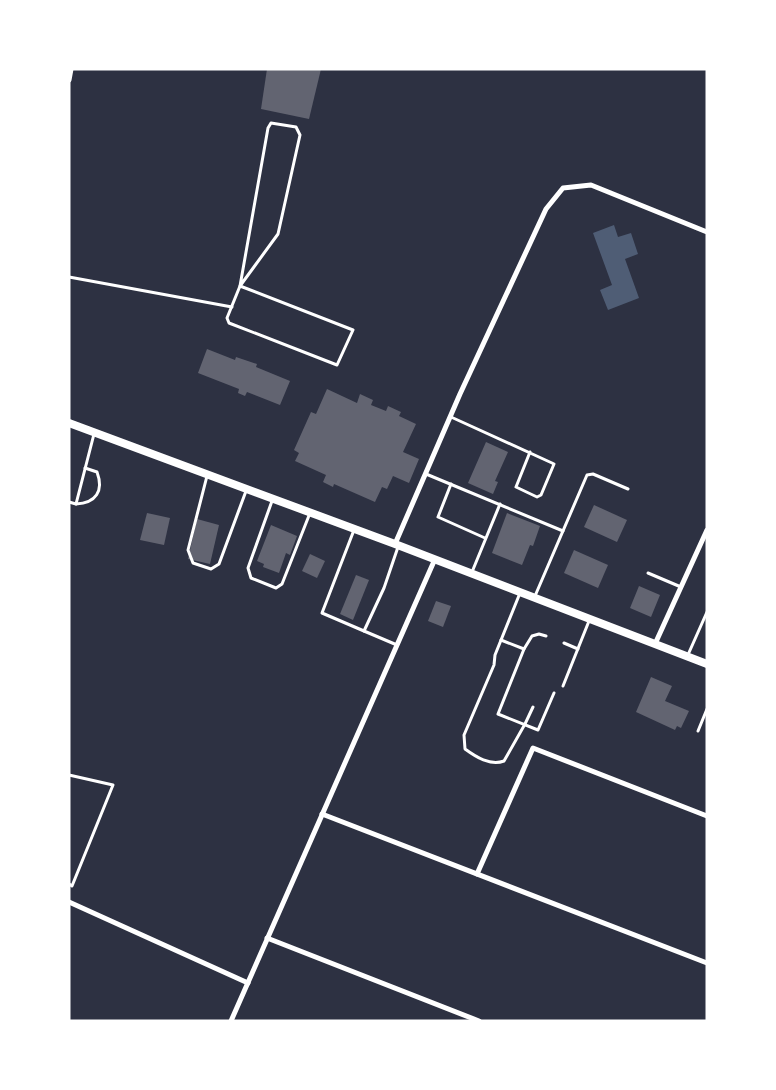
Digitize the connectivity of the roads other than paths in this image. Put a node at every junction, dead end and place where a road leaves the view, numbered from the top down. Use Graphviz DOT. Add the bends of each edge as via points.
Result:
graph roads {
  1 [pos="71,69"];
  2 [pos="69,80"];
  3 [pos="707,232"];
  4 [pos="69,277"];
  5 [pos="240,286"];
  6 [pos="232,307"];
  7 [pos="451,417"];
  8 [pos="69,423"];
  9 [pos="94,433"];
  10 [pos="530,452"];
  11 [pos="86,468"];
  12 [pos="426,473"];
  13 [pos="207,475"];
  14 [pos="451,484"];
  15 [pos="246,489"];
  16 [pos="628,489"];
  17 [pos="273,499"];
  18 [pos="69,502"];
  19 [pos="76,504"];
  20 [pos="500,504"];
  21 [pos="310,513"];
  22 [pos="354,529"];
  23 [pos="707,530"];
  24 [pos="563,531"];
  25 [pos="485,538"];
  26 [pos="397,544"];
  27 [pos="435,559"];
  28 [pos="471,573"];
  29 [pos="648,573"];
  30 [pos="681,587"];
  31 [pos="521,592"];
  32 [pos="534,598"];
  33 [pos="707,612"];
  34 [pos="590,619"];
  35 [pos="364,630"];
  36 [pos="546,636"];
  37 [pos="501,640"];
  38 [pos="564,643"];
  39 [pos="655,644"];
  40 [pos="397,645"];
  41 [pos="524,649"];
  42 [pos="578,649"];
  43 [pos="687,657"];
  44 [pos="707,664"];
  45 [pos="562,686"];
  46 [pos="554,693"];
  47 [pos="533,707"];
  48 [pos="707,709"];
  49 [pos="525,724"];
  50 [pos="698,731"];
  51 [pos="69,775"];
  52 [pos="322,814"];
  53 [pos="707,816"];
  54 [pos="477,874"];
  55 [pos="69,885"];
  56 [pos="69,902"];
  57 [pos="267,938"];
  58 [pos="707,963"];
  59 [pos="248,983"];
  60 [pos="231,1021"];
  61 [pos="479,1021"];
  1 -- 2 [label="street"];
  3 -- 7 [label="street" via="591,185 563,188 546,209"];
  4 -- 6 [label="lane"];
  5 -- 5 [label="lane" via="268,128 271,123 296,127 300,135 278,234"];
  5 -- 6 [label="lane"];
  5 -- 6 [label="lane" via="353,330 337,365 229,323"];
  7 -- 10 [label="lane"];
  7 -- 12 [label="street"];
  8 -- 9 [label="main road"];
  9 -- 11 [label="lane"];
  9 -- 13 [label="main road"];
  10 -- 10 [label="lane" via="554,464 537,497 516,487"];
  11 -- 19 [label="lane"];
  11 -- 19 [label="lane" via="97,472 98,491 88,504"];
  12 -- 14 [label="lane"];
  12 -- 26 [label="street"];
  13 -- 15 [label="main road"];
  13 -- 15 [label="lane" via="188,550 193,562 205,568 219,564"];
  14 -- 20 [label="lane"];
  14 -- 25 [label="lane" via="438,517"];
  15 -- 17 [label="main road"];
  16 -- 24 [label="lane" via="587,475"];
  17 -- 21 [label="main road"];
  17 -- 21 [label="lane" via="248,568 251,578 276,588 282,584"];
  18 -- 19 [label="lane"];
  20 -- 24 [label="lane"];
  20 -- 25 [label="lane"];
  21 -- 22 [label="main road"];
  22 -- 26 [label="main road"];
  22 -- 35 [label="lane" via="322,613"];
  23 -- 30 [label="street"];
  24 -- 32 [label="lane"];
  25 -- 28 [label="lane"];
  26 -- 27 [label="main road"];
  26 -- 35 [label="lane" via="384,588"];
  27 -- 28 [label="main road"];
  27 -- 40 [label="street"];
  28 -- 31 [label="main road"];
  29 -- 30 [label="lane"];
  30 -- 39 [label="street"];
  31 -- 32 [label="main road"];
  31 -- 37 [label="lane"];
  32 -- 34 [label="main road"];
  33 -- 43 [label="lane"];
  34 -- 39 [label="main road"];
  34 -- 42 [label="lane"];
  35 -- 40 [label="lane"];
  36 -- 41 [label="lane" via="532,636"];
  37 -- 41 [label="lane"];
  37 -- 49 [label="lane" via="464,735 465,749 496,764 504,761"];
  38 -- 42 [label="lane"];
  39 -- 43 [label="main road"];
  40 -- 52 [label="street"];
  41 -- 49 [label="lane" via="498,714"];
  42 -- 45 [label="lane"];
  43 -- 44 [label="main road"];
  46 -- 49 [label="lane" via="538,730"];
  47 -- 49 [label="lane"];
  48 -- 50 [label="lane"];
  51 -- 55 [label="lane" via="113,785 72,886"];
  52 -- 54 [label="street"];
  52 -- 57 [label="street"];
  53 -- 54 [label="street" via="533,748"];
  54 -- 58 [label="street"];
  56 -- 59 [label="street"];
  57 -- 59 [label="street"];
  57 -- 61 [label="street"];
  59 -- 60 [label="street"];
}
